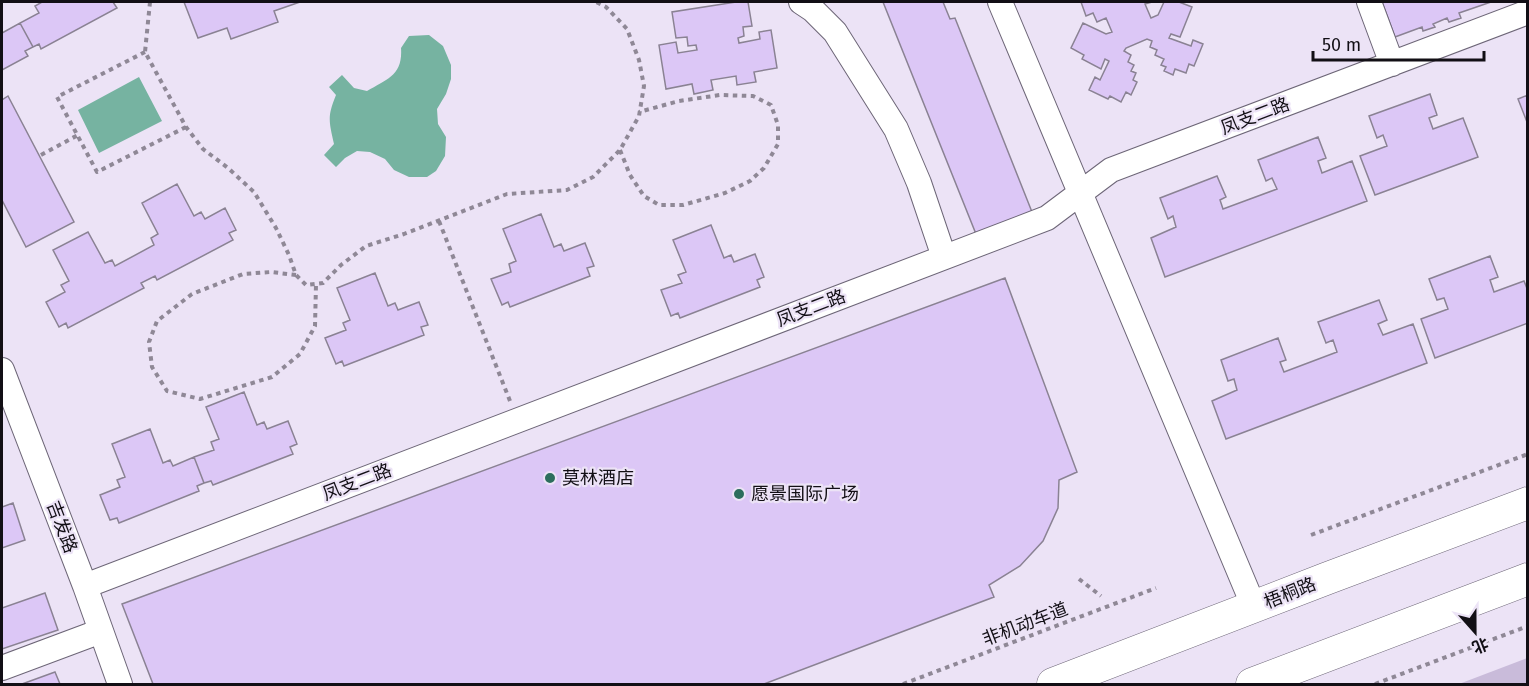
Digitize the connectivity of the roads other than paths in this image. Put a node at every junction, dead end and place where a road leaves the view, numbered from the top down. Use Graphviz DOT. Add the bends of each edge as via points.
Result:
graph roads {
  1 [pos="801,2"];
  2 [pos="1000,2"];
  3 [pos="1369,2"];
  4 [pos="1527,12"];
  5 [pos="1392,64"];
  6 [pos="1081,194"];
  7 [pos="944,257"];
  8 [pos="2,372"];
  9 [pos="1527,503"];
  10 [pos="1527,579"];
  11 [pos="85,586"];
  12 [pos="1254,607"];
  13 [pos="101,631"];
  14 [pos="2,668"];
  15 [pos="1288,678"];
  16 [pos="120,684"];
  17 [pos="1053,684"];
  18 [pos="1252,684"];
  1 -- 7 [label="street" via="835,32 896,129"];
  2 -- 6 [label="street"];
  3 -- 5 [label="street"];
  4 -- 5 [label="street, 凤支二路"];
  5 -- 6 [label="street, 凤支二路" via="1111,170"];
  6 -- 7 [label="street, 凤支二路" via="1047,218"];
  6 -- 12 [label="street"];
  7 -- 11 [label="street, 凤支二路"];
  8 -- 11 [label="street, 吉发路"];
  9 -- 12 [label="main road, 梧桐路"];
  10 -- 15 [label="main road"];
  11 -- 13 [label="street, 吉发路"];
  12 -- 17 [label="main road, 梧桐路"];
  13 -- 14 [label="street"];
  13 -- 16 [label="street, 吉发路"];
  15 -- 18 [label="main road"];
}
